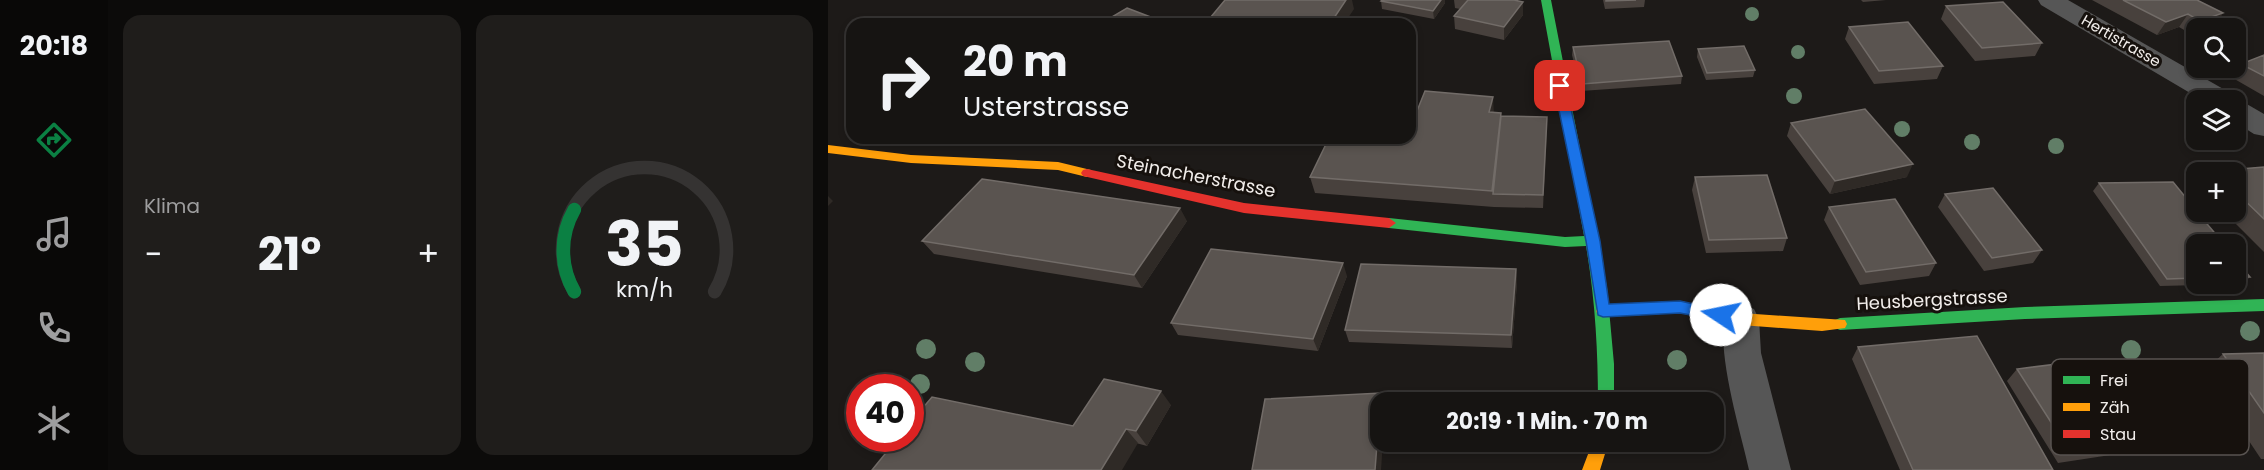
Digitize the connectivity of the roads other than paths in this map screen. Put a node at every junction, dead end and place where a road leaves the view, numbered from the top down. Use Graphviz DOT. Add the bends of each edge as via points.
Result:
graph roads {
  1 [pos="1546,0"];
  2 [pos="2050,0"];
  3 [pos="2205,90"];
  4 [pos="2246,115"];
  5 [pos="2264,126"];
  6 [pos="828,149"];
  7 [pos="1593,241"];
  8 [pos="2264,305"];
  9 [pos="1603,311"];
  10 [pos="1741,319"];
  11 [pos="1606,392"];
  12 [pos="1770,470"];
  1 -- 7 [label="street" via="1553,26 1555,63"];
  2 -- 3 [label="street, Hertistrasse"];
  4 -- 5 [label="street"];
  6 -- 7 [label="street, Steinacherstrasse" via="911,159 1058,166 1244,208 1565,242"];
  7 -- 9 [label="street"];
  8 -- 10 [label="street, Heusbergstrasse" via="1822,325"];
  9 -- 10 [label="street, Heusbergstrasse" via="1680,307"];
  9 -- 11 [label="street"];
  10 -- 12 [label="street" via="1742,353"];
}
